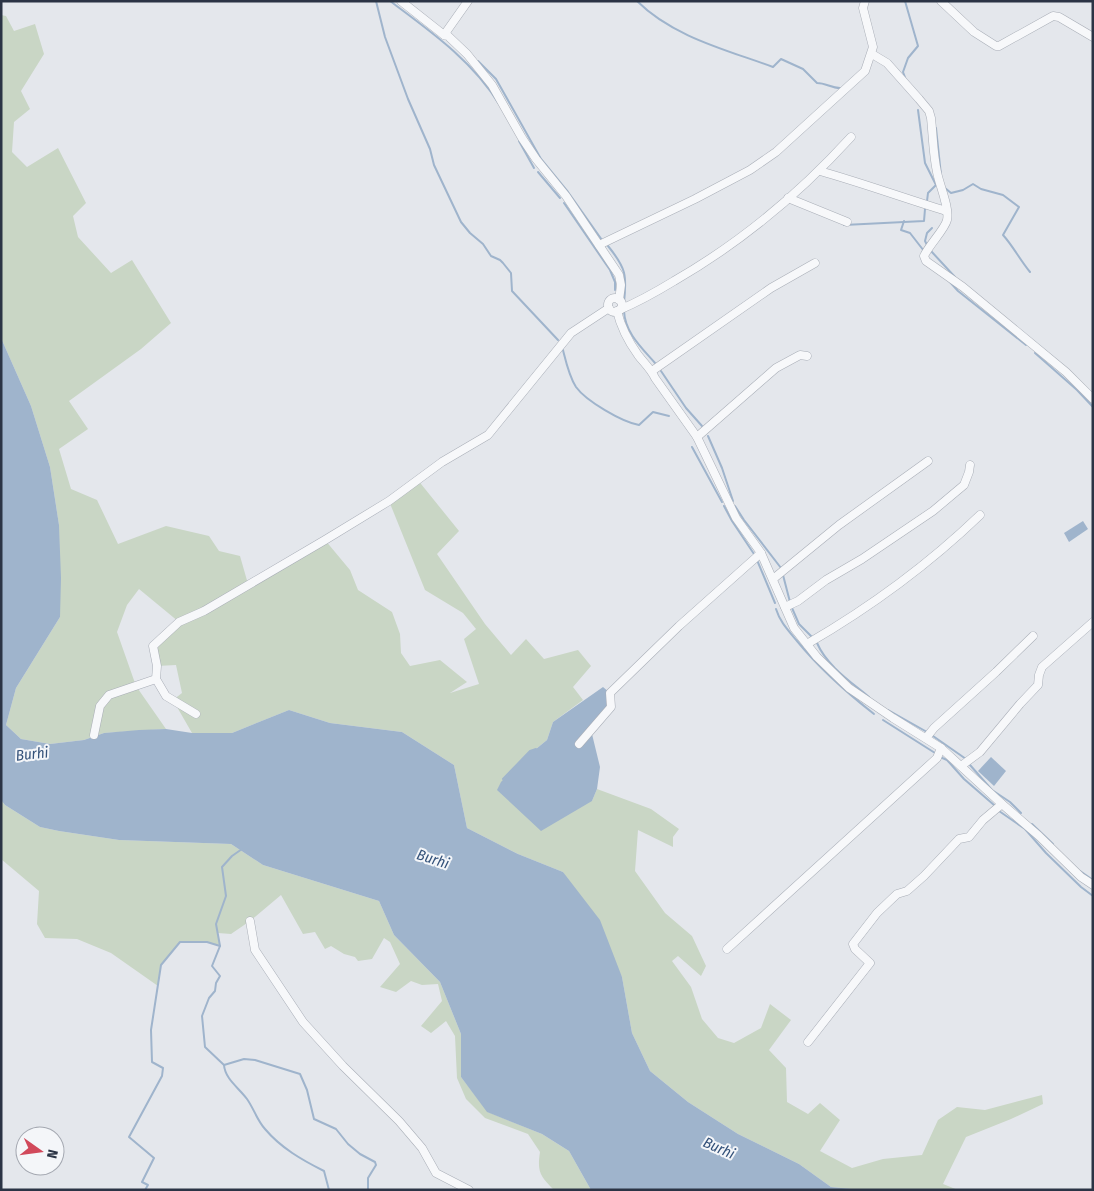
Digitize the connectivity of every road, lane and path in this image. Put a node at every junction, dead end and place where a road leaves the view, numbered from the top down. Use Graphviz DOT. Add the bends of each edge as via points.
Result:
graph roads {
  1 [pos="401,1"];
  2 [pos="468,1"];
  3 [pos="865,1"];
  4 [pos="941,1"];
  5 [pos="444,35"];
  6 [pos="1093,36"];
  7 [pos="872,54"];
  8 [pos="852,137"];
  9 [pos="820,171"];
  10 [pos="788,198"];
  11 [pos="946,211"];
  12 [pos="847,222"];
  13 [pos="599,245"];
  14 [pos="815,263"];
  15 [pos="619,300"];
  16 [pos="609,308"];
  17 [pos="618,310"];
  18 [pos="807,356"];
  19 [pos="652,371"];
  20 [pos="1093,399"];
  21 [pos="697,438"];
  22 [pos="928,461"];
  23 [pos="970,465"];
  24 [pos="980,515"];
  25 [pos="761,553"];
  26 [pos="773,579"];
  27 [pos="785,607"];
  28 [pos="1093,622"];
  29 [pos="1033,636"];
  30 [pos="807,644"];
  31 [pos="156,679"];
  32 [pos="196,714"];
  33 [pos="94,735"];
  34 [pos="926,738"];
  35 [pos="579,744"];
  36 [pos="941,748"];
  37 [pos="961,766"];
  38 [pos="1002,804"];
  39 [pos="1093,885"];
  40 [pos="250,921"];
  41 [pos="727,950"];
  42 [pos="808,1042"];
  43 [pos="469,1190"];
  1 -- 5 [label="street"];
  2 -- 5 [label="street"];
  3 -- 7 [label="street" via="863,8"];
  4 -- 6 [label="street" via="974,32 996,46 1053,16 1059,16"];
  5 -- 13 [label="street" via="467,54 492,85 526,145"];
  7 -- 11 [label="street" via="887,63 929,111 937,173"];
  7 -- 13 [label="street" via="865,71 776,152 750,170 695,199"];
  8 -- 9 [label="street"];
  9 -- 10 [label="street"];
  9 -- 11 [label="street"];
  10 -- 12 [label="street"];
  10 -- 17 [label="street" via="697,268"];
  11 -- 20 [label="street" via="948,219 927,248 926,261 963,287 1066,372"];
  13 -- 15 [label="street" via="619,275"];
  14 -- 19 [label="street" via="772,288"];
  15 -- 16 [label="street" via="611,299"];
  15 -- 17 [label="street" via="622,305"];
  16 -- 17 [label="street"];
  16 -- 31 [label="street" via="571,334 488,435 325,540 204,611 179,622 152,646 157,666"];
  17 -- 19 [label="street" via="625,335"];
  18 -- 21 [label="street" via="800,355 776,368"];
  19 -- 21 [label="street"];
  21 -- 25 [label="street" via="736,518"];
  22 -- 26 [label="street" via="839,525"];
  23 -- 27 [label="street" via="964,485 933,511"];
  24 -- 30 [label="street" via="921,567"];
  25 -- 26 [label="street"];
  25 -- 35 [label="street" via="610,693 611,707"];
  26 -- 27 [label="street"];
  27 -- 30 [label="street" via="794,628"];
  28 -- 37 [label="street" via="1042,667 1038,685 980,752"];
  29 -- 34 [label="street"];
  30 -- 34 [label="street" via="849,688"];
  31 -- 32 [label="street" via="166,696"];
  31 -- 33 [label="street" via="109,695 100,706"];
  34 -- 36 [label="street"];
  36 -- 37 [label="street"];
  36 -- 41 [label="street" via="937,758"];
  37 -- 38 [label="street"];
  38 -- 39 [label="street"];
  38 -- 42 [label="street" via="969,836 960,839 907,891 897,894 877,913 853,944 870,963"];
  40 -- 43 [label="street" via="255,950 303,1022 399,1121 422,1148 436,1172"];
}
